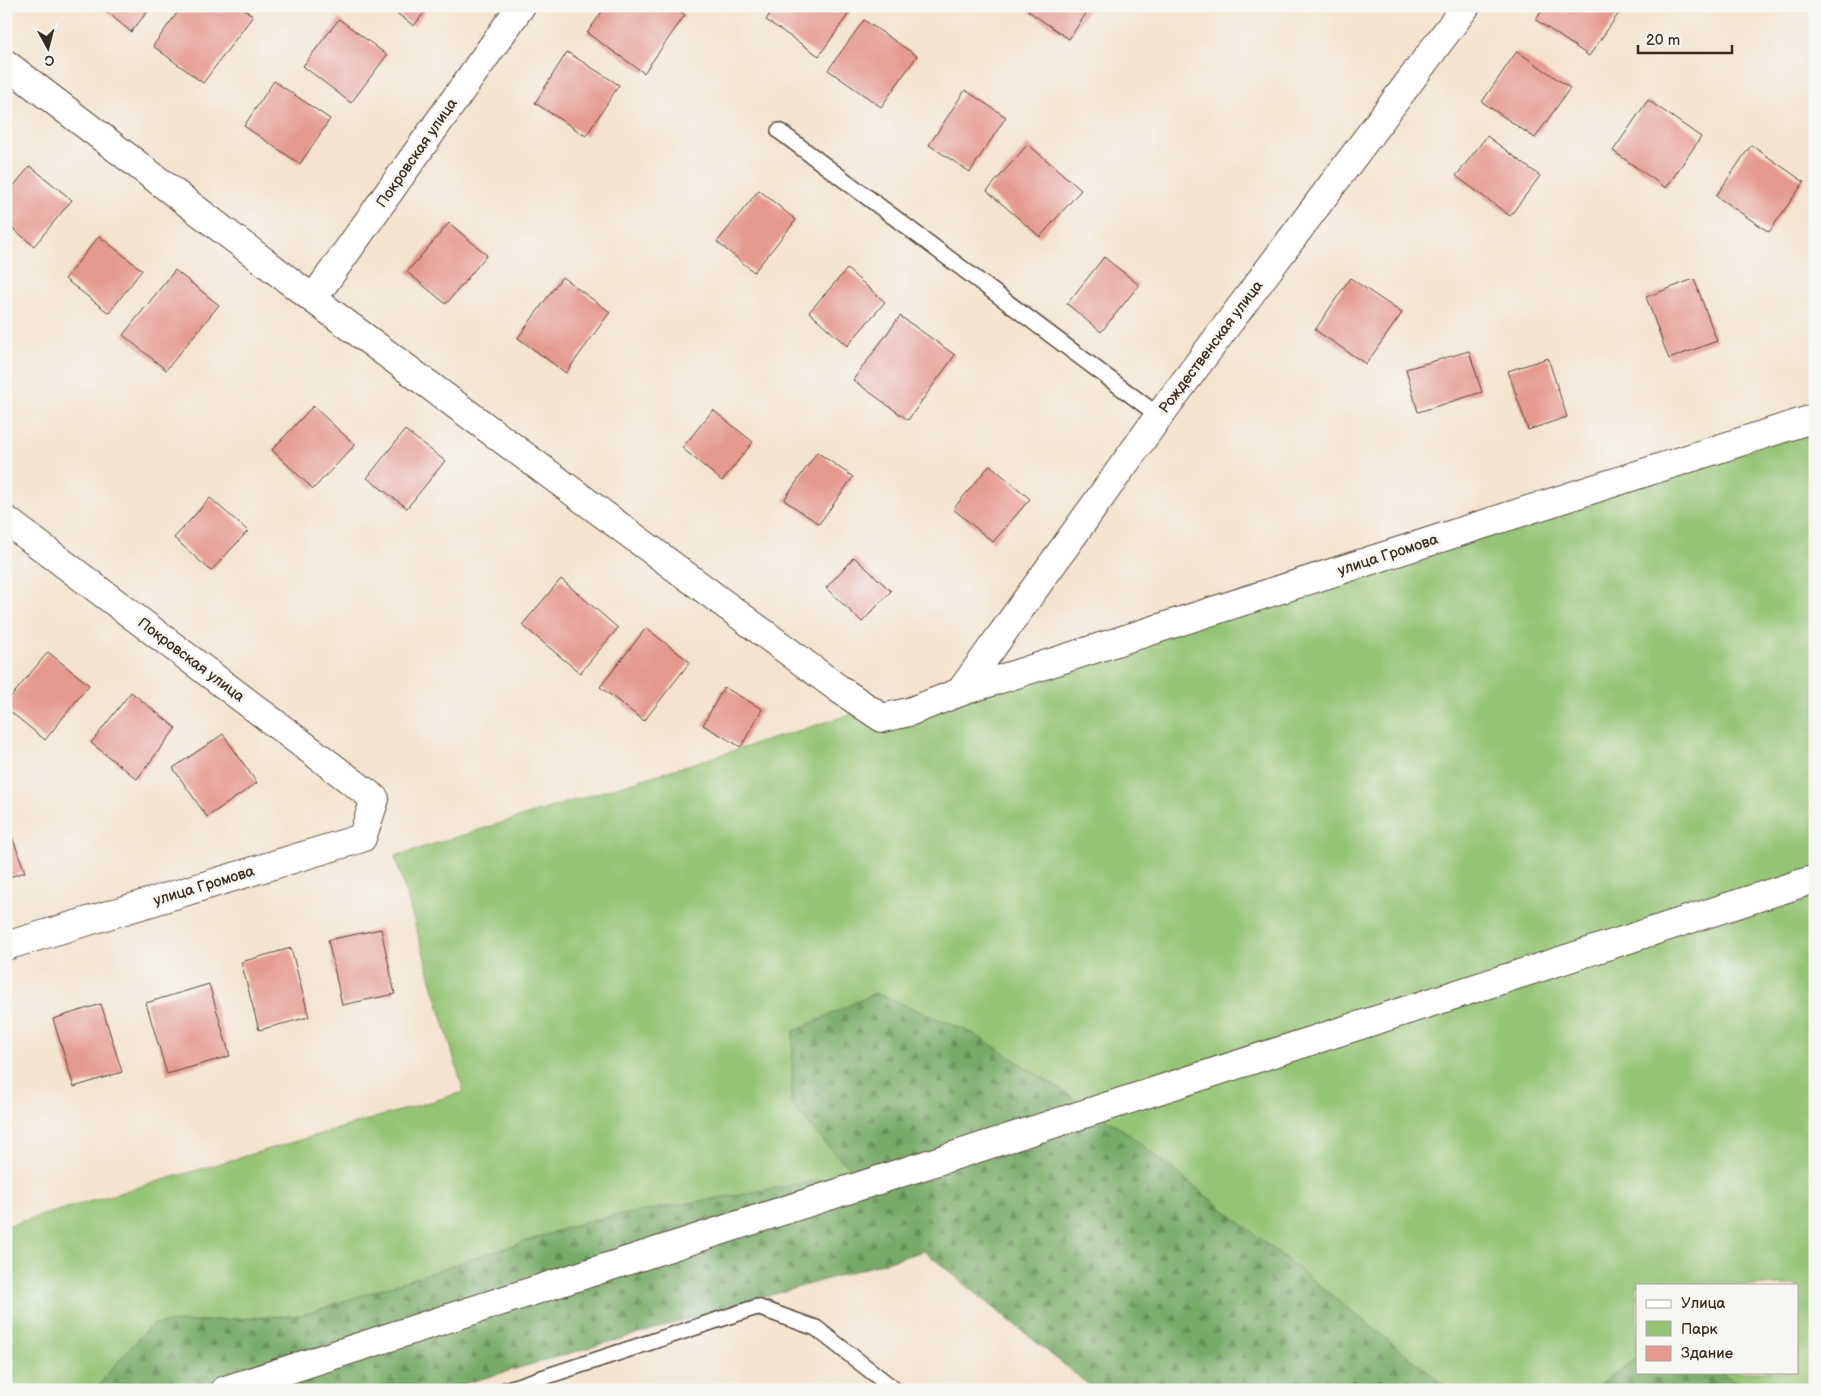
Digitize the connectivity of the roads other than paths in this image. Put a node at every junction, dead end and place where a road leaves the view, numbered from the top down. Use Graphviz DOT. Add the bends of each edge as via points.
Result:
graph roads {
  1 [pos="521,6"];
  2 [pos="1466,6"];
  3 [pos="6,64"];
  4 [pos="779,130"];
  5 [pos="313,299"];
  6 [pos="1159,416"];
  7 [pos="1815,418"];
  8 [pos="6,520"];
  9 [pos="960,692"];
  10 [pos="375,799"];
  11 [pos="1815,879"];
  12 [pos="6,946"];
  13 [pos="225,1390"];
  14 [pos="505,1390"];
  15 [pos="895,1390"];
  1 -- 5 [label="street, Покровская улица"];
  2 -- 6 [label="street, Рождественская улица"];
  3 -- 5 [label="street"];
  4 -- 6 [label="lane"];
  5 -- 9 [label="street, улица Громова" via="882,718 909,712"];
  6 -- 9 [label="street, Рождественская улица"];
  7 -- 9 [label="street, улица Громова"];
  8 -- 10 [label="street, Покровская улица"];
  10 -- 12 [label="street, улица Громова" via="362,838"];
  11 -- 13 [label="street"];
  14 -- 15 [label="lane" via="757,1307 816,1328"];
}
